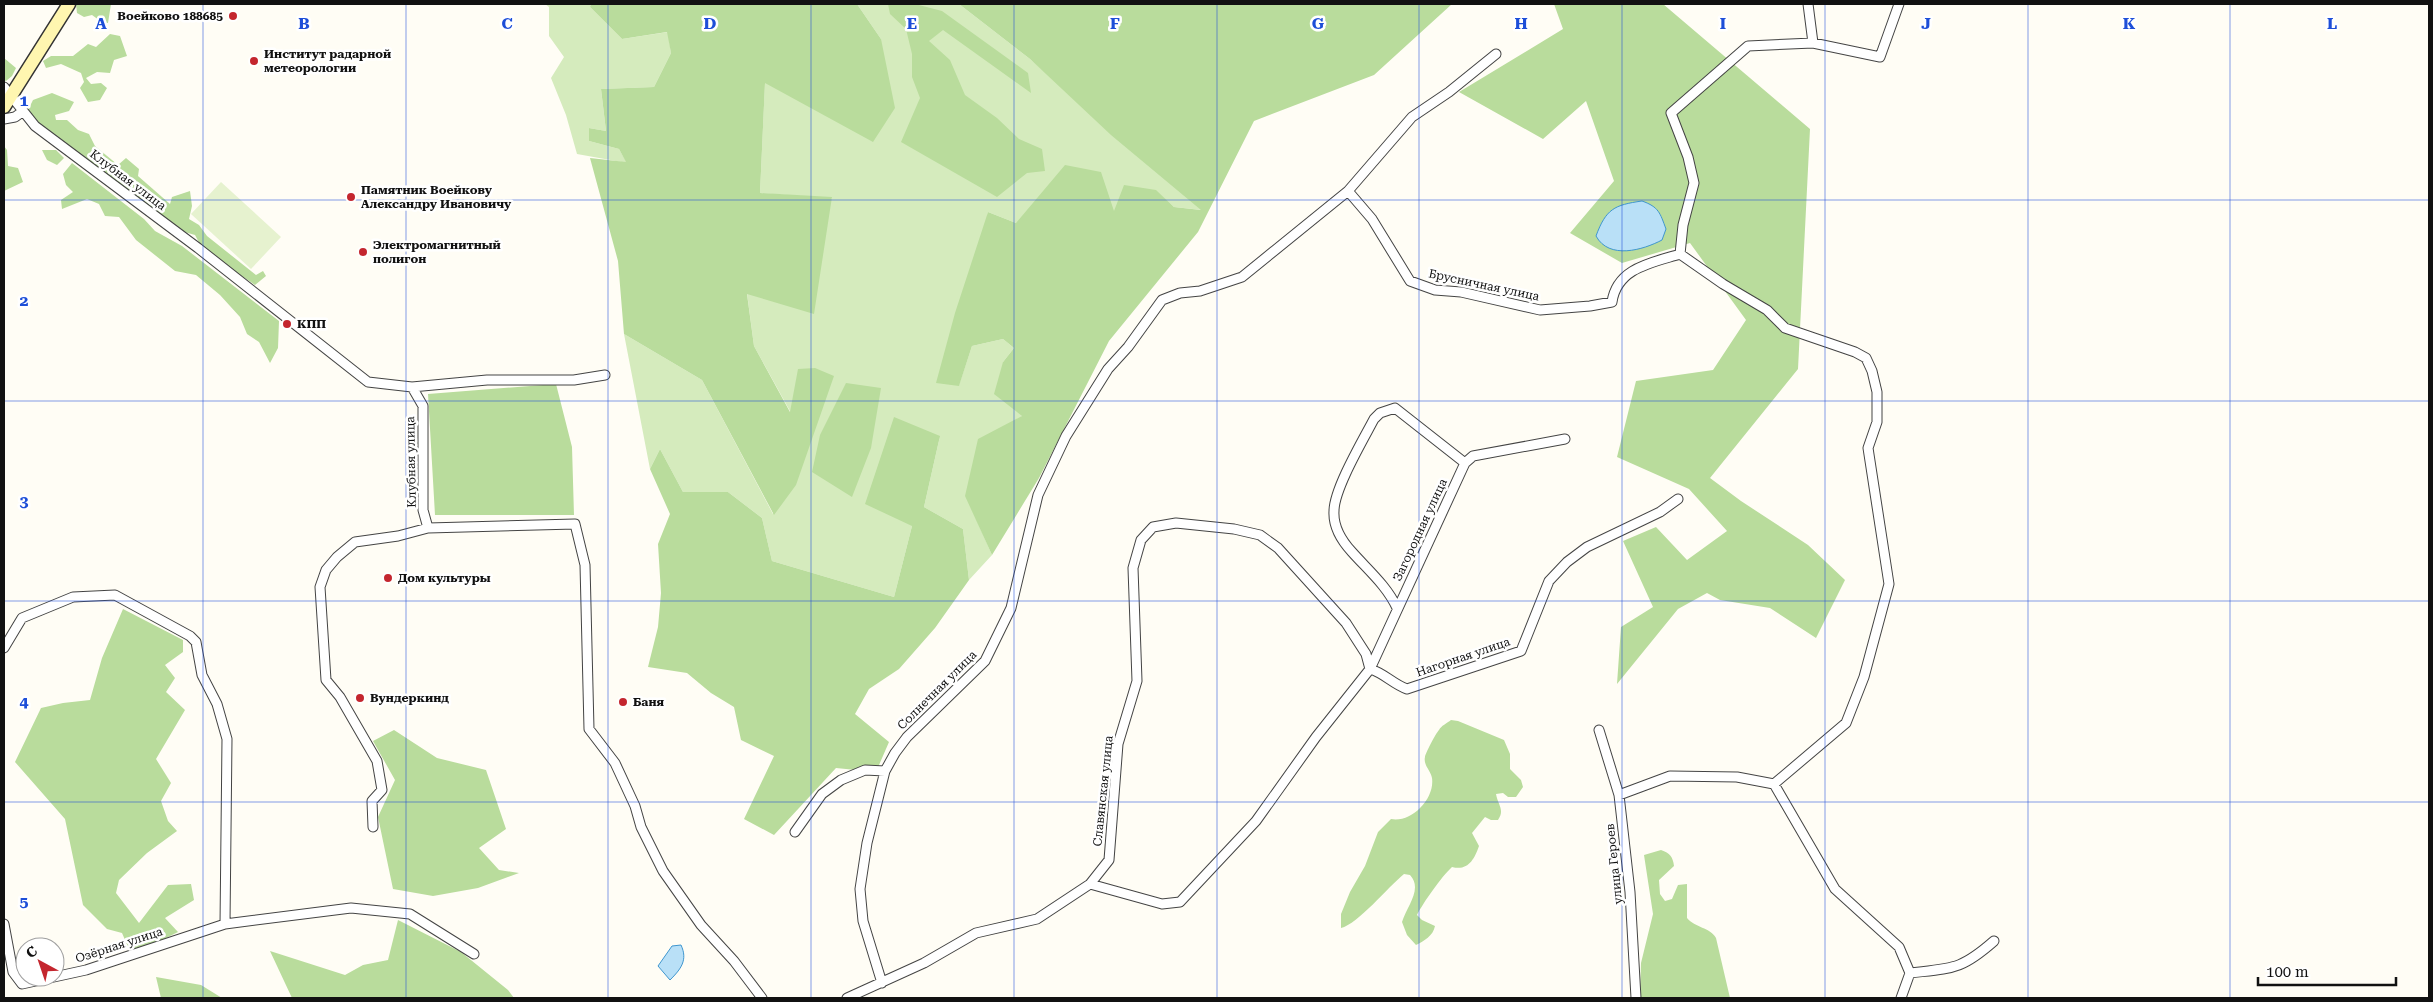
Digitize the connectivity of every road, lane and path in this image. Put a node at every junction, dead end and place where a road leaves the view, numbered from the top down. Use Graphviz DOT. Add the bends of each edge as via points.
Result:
graph roads {
  1 [pos="69,4"];
  2 [pos="1808,4"];
  3 [pos="1899,4"];
  4 [pos="1813,43"];
  5 [pos="1496,54"];
  6 [pos="8,90"];
  7 [pos="4,107"];
  8 [pos="22,112"];
  9 [pos="4,119"];
  10 [pos="1348,191"];
  11 [pos="1680,254"];
  12 [pos="605,375"];
  13 [pos="412,387"];
  14 [pos="1565,439"];
  15 [pos="1465,463"];
  16 [pos="1678,500"];
  17 [pos="428,528"];
  18 [pos="1397,608"];
  19 [pos="4,648"];
  20 [pos="1370,669"];
  21 [pos="1599,730"];
  22 [pos="885,771"];
  23 [pos="1774,784"];
  24 [pos="1619,795"];
  25 [pos="373,827"];
  26 [pos="795,832"];
  27 [pos="1090,884"];
  28 [pos="4,924"];
  29 [pos="225,924"];
  30 [pos="1994,941"];
  31 [pos="474,954"];
  32 [pos="1910,973"];
  33 [pos="882,983"];
  34 [pos="762,998"];
  35 [pos="847,998"];
  36 [pos="1636,998"];
  37 [pos="1901,998"];
  1 -- 6 [label="street"];
  2 -- 4 [label="street"];
  3 -- 4 [label="street" via="1880,56"];
  4 -- 11 [label="street" via="1748,46 1671,113 1694,183 1683,225"];
  5 -- 10 [label="street" via="1412,117"];
  6 -- 7 [label="street"];
  6 -- 8 [label="street, Клубная улица"];
  8 -- 9 [label="street"];
  8 -- 13 [label="street, Клубная улица" via="35,126 177,232 368,382"];
  10 -- 11 [label="street, Брусничная улица" via="1372,218 1410,281 1435,290 1461,292 1540,310 1612,302 1614,288 1624,276"];
  10 -- 22 [label="street, Солнечная улица" via="1242,277 1162,300 1108,369 1066,436 1038,496 1011,608 985,661 907,737"];
  11 -- 23 [label="street" via="1767,310 1785,328 1866,358 1877,392 1877,422 1868,448 1889,584 1864,676 1846,723"];
  12 -- 13 [label="street" via="574,380 487,380"];
  13 -- 17 [label="street, Клубная улица" via="424,406 423,510"];
  14 -- 15 [label="street" via="1473,456"];
  15 -- 18 [label="street, Загородная улица"];
  15 -- 18 [label="street, Загородная улица" via="1395,408 1380,413 1374,419 1338,491 1334,510 1343,542 1390,593"];
  16 -- 20 [label="street, Нагорная улица" via="1586,548 1567,562 1549,581 1521,651 1407,689"];
  17 -- 25 [label="street" via="356,542 326,570 320,587 326,680 340,697 377,761 382,790 372,800"];
  17 -- 34 [label="street" via="576,524 585,565 588,729 615,763 663,871 701,926 734,961"];
  18 -- 20 [label="street, Загородная улица"];
  19 -- 29 [label="street" via="22,618 73,597 107,595 115,595 196,642 202,675 217,704 227,739"];
  20 -- 27 [label="street, Загородная улица" via="1256,821 1180,902 1162,904"];
  20 -- 27 [label="street, Славянская улица" via="1366,654 1353,634 1298,569 1260,535 1176,523 1153,527 1141,540 1133,568 1136,681 1118,744 1109,860"];
  21 -- 24 [label="street, улица Героев"];
  22 -- 26 [label="street" via="865,770 841,780 822,794"];
  22 -- 33 [label="street, Солнечная улица" via="867,843 860,889 863,920"];
  23 -- 24 [label="street" via="1737,777 1670,776"];
  23 -- 32 [label="street" via="1835,889 1899,948"];
  24 -- 36 [label="street, улица Героев" via="1630,892"];
  27 -- 33 [label="street, Славянская улица" via="1037,919 976,933"];
  28 -- 29 [label="street, Озёрная улица" via="13,972 22,984 86,970"];
  29 -- 31 [label="street" via="351,908 410,914"];
  30 -- 32 [label="street" via="1973,960 1956,968"];
  32 -- 37 [label="street"];
  33 -- 35 [label="street, Славянская улица"];
}
